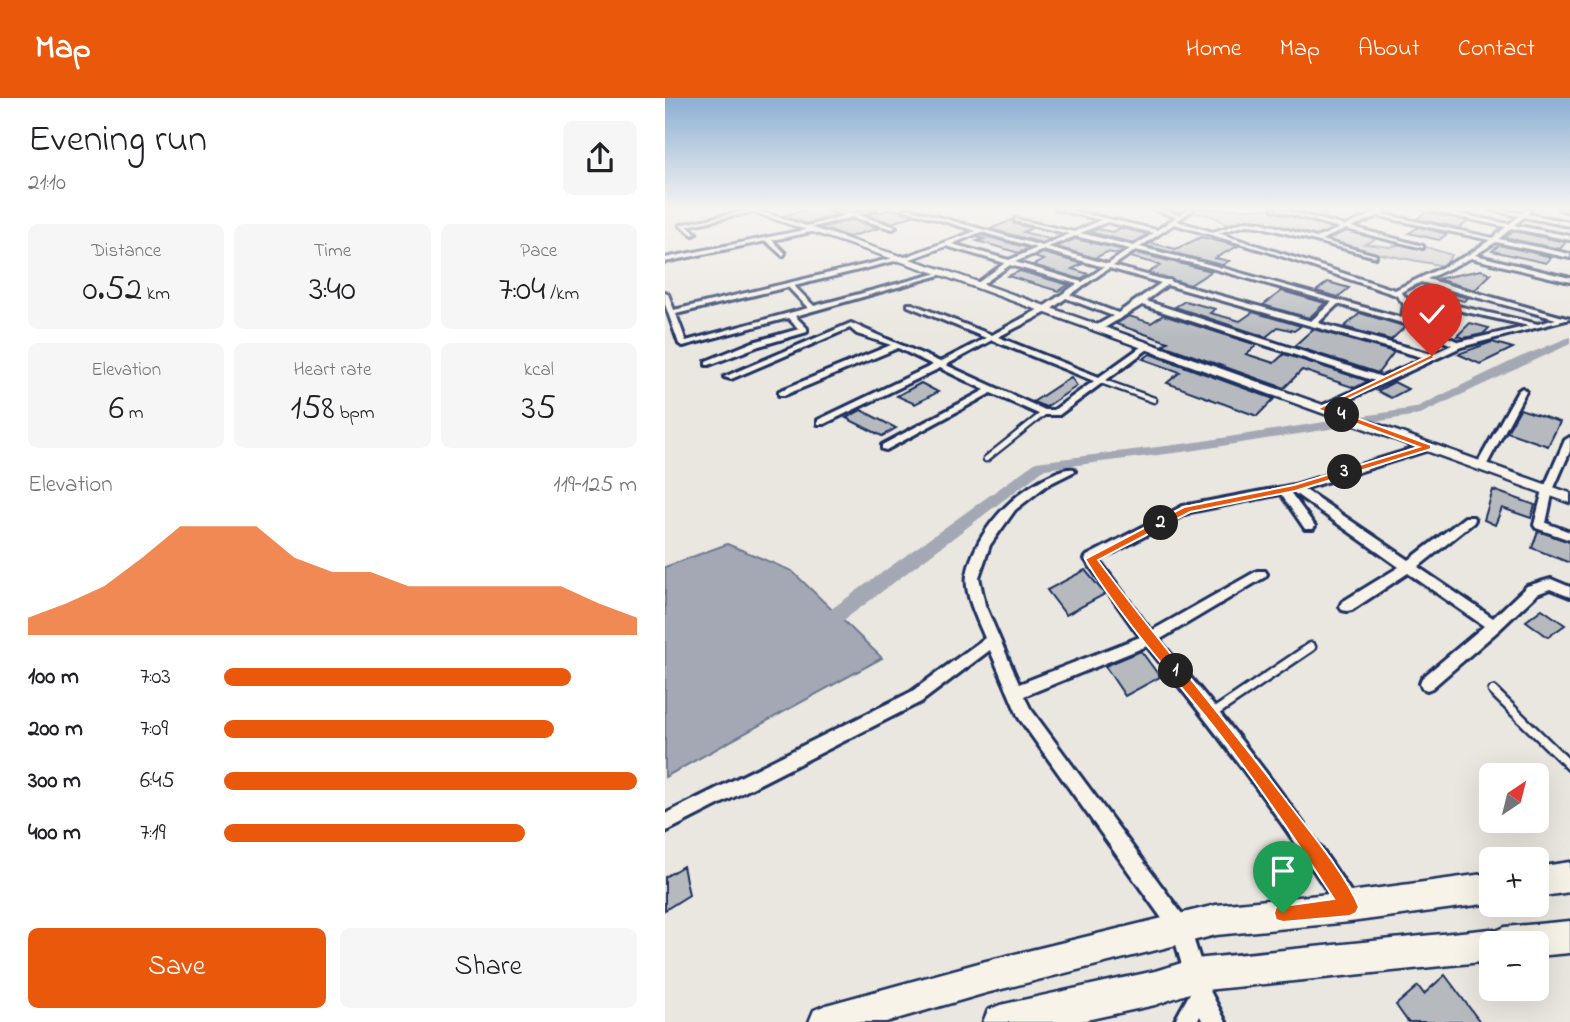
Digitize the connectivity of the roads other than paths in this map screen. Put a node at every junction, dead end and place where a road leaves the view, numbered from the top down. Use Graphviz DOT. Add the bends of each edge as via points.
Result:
graph roads {
  1 [pos="705,252"];
  2 [pos="882,252"];
  3 [pos="924,252"];
  4 [pos="975,252"];
  5 [pos="1033,252"];
  6 [pos="1063,252"];
  7 [pos="1129,252"];
  8 [pos="1151,252"];
  9 [pos="1268,252"];
  10 [pos="1361,252"];
  11 [pos="1476,252"];
  12 [pos="1551,252"];
  13 [pos="1374,256"];
  14 [pos="1470,256"];
  15 [pos="1570,256"];
  16 [pos="904,259"];
  17 [pos="665,260"];
  18 [pos="1010,262"];
  19 [pos="1110,265"];
  20 [pos="944,273"];
  21 [pos="1422,279"];
  22 [pos="1570,280"];
  23 [pos="1168,281"];
  24 [pos="1083,284"];
  25 [pos="789,285"];
  26 [pos="978,285"];
  27 [pos="1398,293"];
  28 [pos="665,294"];
  29 [pos="1066,296"];
  30 [pos="1337,301"];
  31 [pos="1141,302"];
  32 [pos="1408,304"];
  33 [pos="910,305"];
  34 [pos="813,309"];
  35 [pos="1046,309"];
  36 [pos="672,313"];
  37 [pos="790,315"];
  38 [pos="1117,316"];
  39 [pos="1568,320"];
  40 [pos="1405,321"];
  41 [pos="1314,322"];
  42 [pos="1538,326"];
  43 [pos="1098,328"];
  44 [pos="992,338"];
  45 [pos="898,345"];
  46 [pos="1458,345"];
  47 [pos="1148,346"];
  48 [pos="1432,356"];
  49 [pos="709,363"];
  50 [pos="940,365"];
  51 [pos="728,377"];
  52 [pos="1382,380"];
  53 [pos="1101,381"];
  54 [pos="991,390"];
  55 [pos="1522,391"];
  56 [pos="782,393"];
  57 [pos="1154,400"];
  58 [pos="1326,410"];
  59 [pos="1044,413"];
  60 [pos="821,422"];
  61 [pos="1570,440"];
  62 [pos="886,447"];
  63 [pos="1428,447"];
  64 [pos="986,459"];
  65 [pos="1481,466"];
  66 [pos="1070,471"];
  67 [pos="1289,489"];
  68 [pos="1548,490"];
  69 [pos="1570,498"];
  70 [pos="1469,520"];
  71 [pos="1309,526"];
  72 [pos="1570,536"];
  73 [pos="1410,566"];
  74 [pos="1261,574"];
  75 [pos="1570,592"];
  76 [pos="1347,606"];
  77 [pos="1494,626"];
  78 [pos="1149,639"];
  79 [pos="991,641"];
  80 [pos="1311,647"];
  81 [pos="1427,682"];
  82 [pos="1493,691"];
  83 [pos="1015,693"];
  84 [pos="1212,714"];
  85 [pos="1570,766"];
  86 [pos="665,823"];
  87 [pos="1570,877"];
  88 [pos="1549,880"];
  89 [pos="1479,890"];
  90 [pos="1350,907"];
  91 [pos="1181,929"];
  92 [pos="1570,937"];
  93 [pos="1549,939"];
  94 [pos="1479,947"];
  95 [pos="1198,985"];
  96 [pos="826,1022"];
  97 [pos="1000,1022"];
  98 [pos="1185,1022"];
  99 [pos="1215,1022"];
  1 -- 17 [label="street"];
  2 -- 16 [label="street"];
  3 -- 16 [label="street"];
  4 -- 18 [label="street"];
  5 -- 18 [label="street"];
  6 -- 19 [label="street"];
  7 -- 19 [label="street"];
  8 -- 30 [label="street"];
  9 -- 27 [label="street"];
  10 -- 13 [label="street"];
  11 -- 14 [label="street"];
  12 -- 15 [label="street"];
  14 -- 21 [label="street"];
  14 -- 22 [label="street"];
  16 -- 20 [label="street"];
  16 -- 25 [label="street"];
  18 -- 24 [label="street"];
  18 -- 26 [label="street"];
  19 -- 23 [label="street"];
  19 -- 24 [label="street"];
  20 -- 26 [label="street"];
  20 -- 34 [label="street"];
  21 -- 27 [label="street"];
  21 -- 39 [label="street"];
  23 -- 31 [label="street"];
  23 -- 41 [label="street"];
  24 -- 29 [label="street"];
  25 -- 34 [label="street"];
  25 -- 36 [label="street"];
  26 -- 35 [label="street"];
  27 -- 32 [label="street"];
  28 -- 36 [label="street"];
  29 -- 35 [label="street"];
  29 -- 38 [label="street"];
  30 -- 40 [label="street"];
  30 -- 41 [label="street"];
  31 -- 38 [label="street"];
  31 -- 52 [label="street"];
  32 -- 40 [label="street"];
  32 -- 42 [label="street" via="1435,303"];
  33 -- 44 [label="street"];
  34 -- 37 [label="street"];
  35 -- 43 [label="street"];
  35 -- 44 [label="street"];
  36 -- 37 [label="street" via="683,344"];
  37 -- 49 [label="street" via="804,330"];
  38 -- 43 [label="street"];
  39 -- 42 [label="street"];
  40 -- 46 [label="street"];
  41 -- 48 [label="street"];
  42 -- 46 [label="street"];
  43 -- 47 [label="street"];
  44 -- 50 [label="street"];
  44 -- 53 [label="street"];
  45 -- 50 [label="street"];
  45 -- 51 [label="street" via="851,325"];
  45 -- 56 [label="street"];
  46 -- 48 [label="street"];
  47 -- 53 [label="street"];
  47 -- 58 [label="street"];
  48 -- 52 [label="street"];
  50 -- 54 [label="street"];
  50 -- 60 [label="street"];
  52 -- 58 [label="street"];
  53 -- 57 [label="lane"];
  53 -- 59 [label="street" via="1067,407"];
  54 -- 59 [label="street"];
  54 -- 62 [label="street"];
  55 -- 65 [label="street"];
  58 -- 63 [label="street"];
  59 -- 64 [label="lane"];
  61 -- 68 [label="street"];
  63 -- 65 [label="street"];
  63 -- 67 [label="street"];
  65 -- 68 [label="street"];
  66 -- 79 [label="street" via="1043,483 1011,507 984,544 973,577"];
  67 -- 71 [label="street"];
  67 -- 73 [label="street"];
  67 -- 78 [label="street" via="1187,509 1091,559"];
  68 -- 69 [label="street"];
  68 -- 72 [label="street" via="1540,525"];
  70 -- 73 [label="street"];
  73 -- 76 [label="street"];
  73 -- 77 [label="street"];
  74 -- 78 [label="street"];
  75 -- 77 [label="street" via="1559,585 1543,584"];
  77 -- 81 [label="street"];
  78 -- 83 [label="street"];
  78 -- 84 [label="street"];
  79 -- 83 [label="street"];
  79 -- 86 [label="street" via="916,697"];
  80 -- 84 [label="lane"];
  82 -- 85 [label="lane"];
  83 -- 91 [label="street" via="1024,713"];
  84 -- 90 [label="street"];
  87 -- 88 [label="main road"];
  89 -- 90 [label="main road"];
  90 -- 91 [label="main road" via="1216,920"];
  91 -- 95 [label="street"];
  91 -- 96 [label="main road"];
  92 -- 93 [label="main road"];
  94 -- 95 [label="main road"];
  95 -- 97 [label="main road" via="1155,988"];
  95 -- 98 [label="street"];
  95 -- 99 [label="street"];
}
